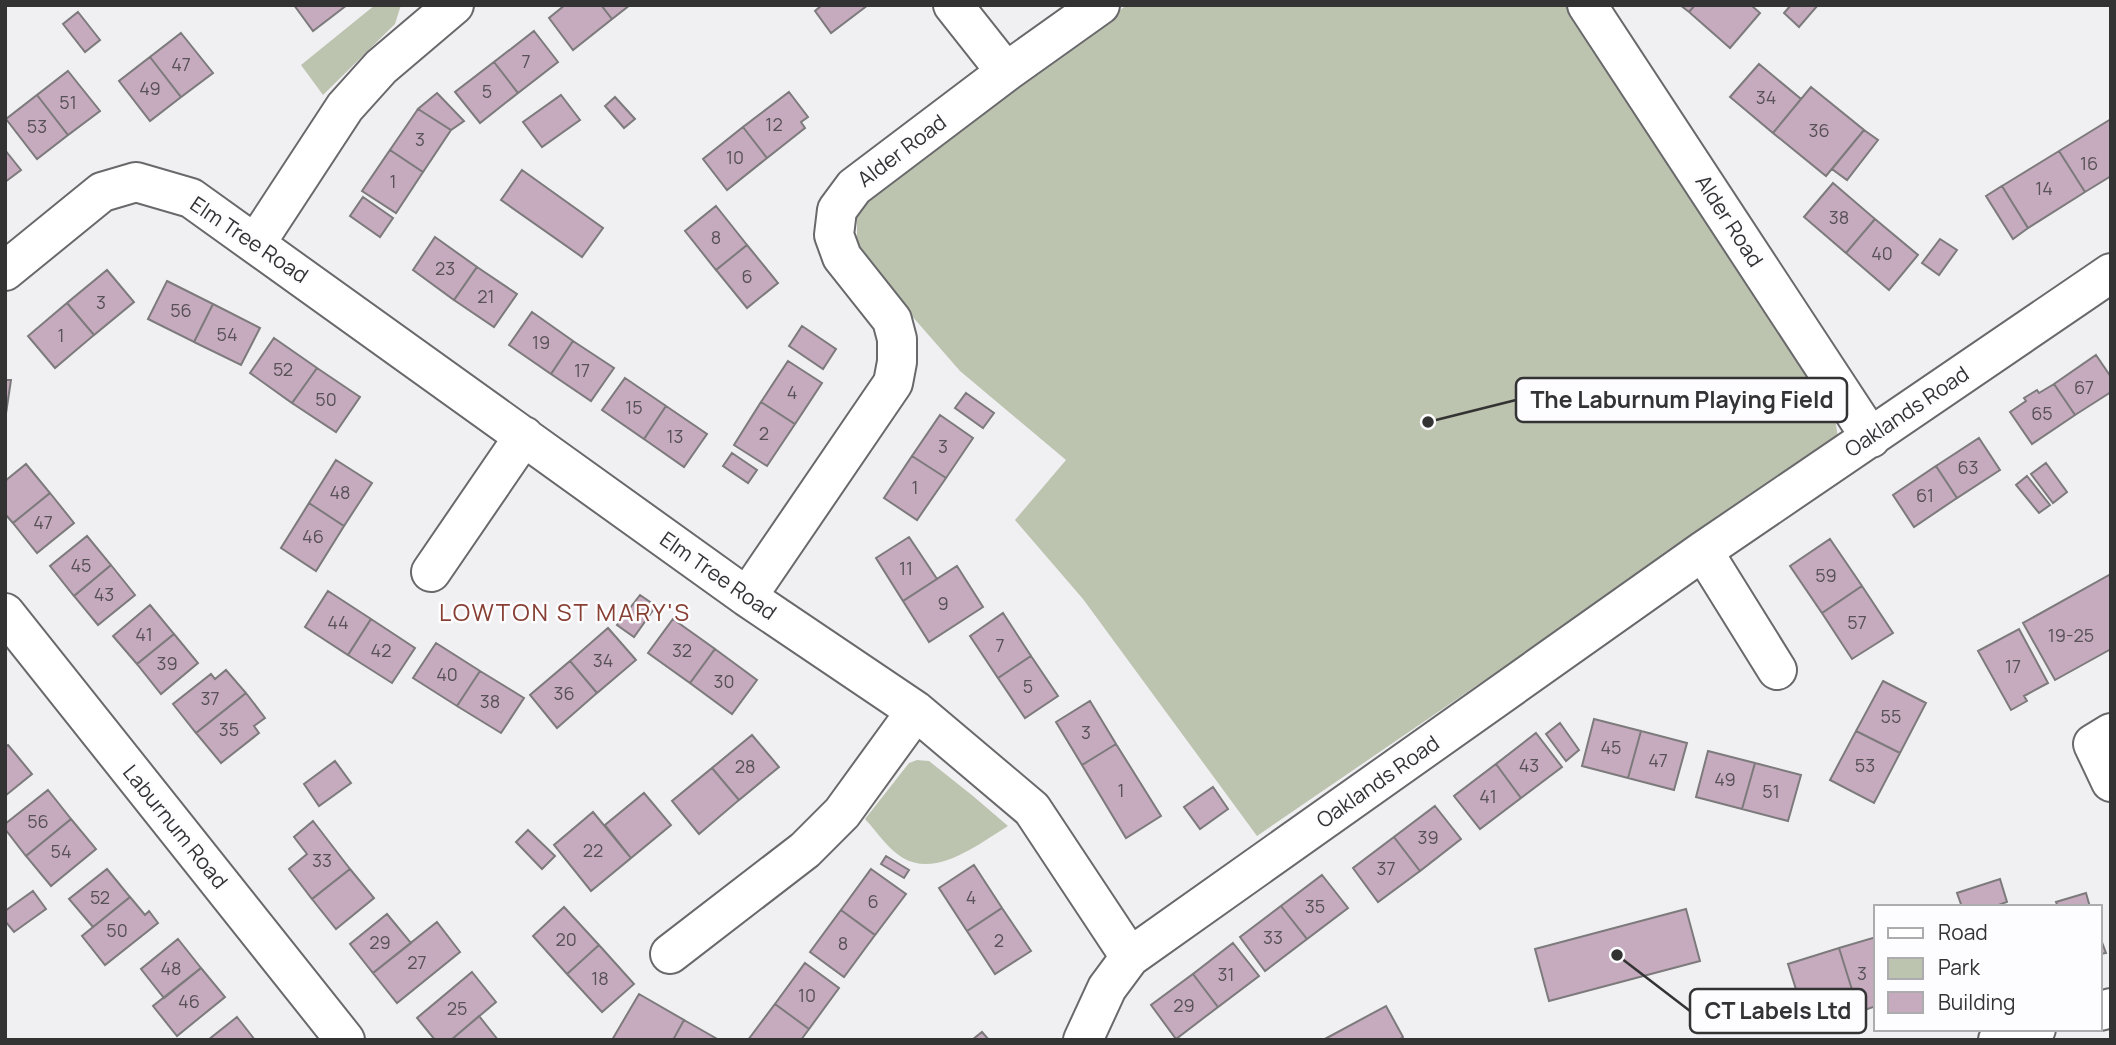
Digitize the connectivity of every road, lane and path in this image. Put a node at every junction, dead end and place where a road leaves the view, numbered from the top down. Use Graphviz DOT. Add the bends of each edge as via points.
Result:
graph roads {
  1 [pos="953,5"];
  2 [pos="1100,5"];
  3 [pos="1587,5"];
  4 [pos="444,8"];
  5 [pos="1006,72"];
  6 [pos="256,243"];
  7 [pos="5,271"];
  8 [pos="2111,273"];
  9 [pos="524,436"];
  10 [pos="1871,438"];
  11 [pos="1703,551"];
  12 [pos="431,572"];
  13 [pos="747,597"];
  14 [pos="5,613"];
  15 [pos="1777,670"];
  16 [pos="916,711"];
  17 [pos="2111,733"];
  18 [pos="2111,782"];
  19 [pos="670,954"];
  20 [pos="1130,957"];
  21 [pos="2029,1031"];
  22 [pos="345,1040"];
  23 [pos="1083,1040"];
  24 [pos="1998,1040"];
  1 -- 5 [label="street"];
  2 -- 5 [label="street, Alder Road"];
  3 -- 10 [label="street, Alder Road"];
  4 -- 6 [label="street" via="345,107"];
  5 -- 13 [label="street, Alder Road" via="854,187 836,210 834,235 842,257 892,320 897,339 893,383"];
  6 -- 7 [label="street, Elm Tree Road" via="191,198 136,182 102,192"];
  6 -- 9 [label="street, Elm Tree Road"];
  8 -- 10 [label="street, Oaklands Road"];
  9 -- 12 [label="street"];
  9 -- 13 [label="street, Elm Tree Road"];
  10 -- 11 [label="street, Oaklands Road"];
  11 -- 15 [label="street"];
  11 -- 20 [label="street, Oaklands Road"];
  13 -- 16 [label="street, Elm Tree Road"];
  14 -- 22 [label="street, Laburnum Road"];
  16 -- 19 [label="street" via="842,813 805,850"];
  16 -- 20 [label="street, Elm Tree Road" via="1032,809"];
  17 -- 18 [label="street" via="2093,744"];
  20 -- 23 [label="street, Oaklands Road" via="1107,988"];
  21 -- 24 [label="street"];
}
